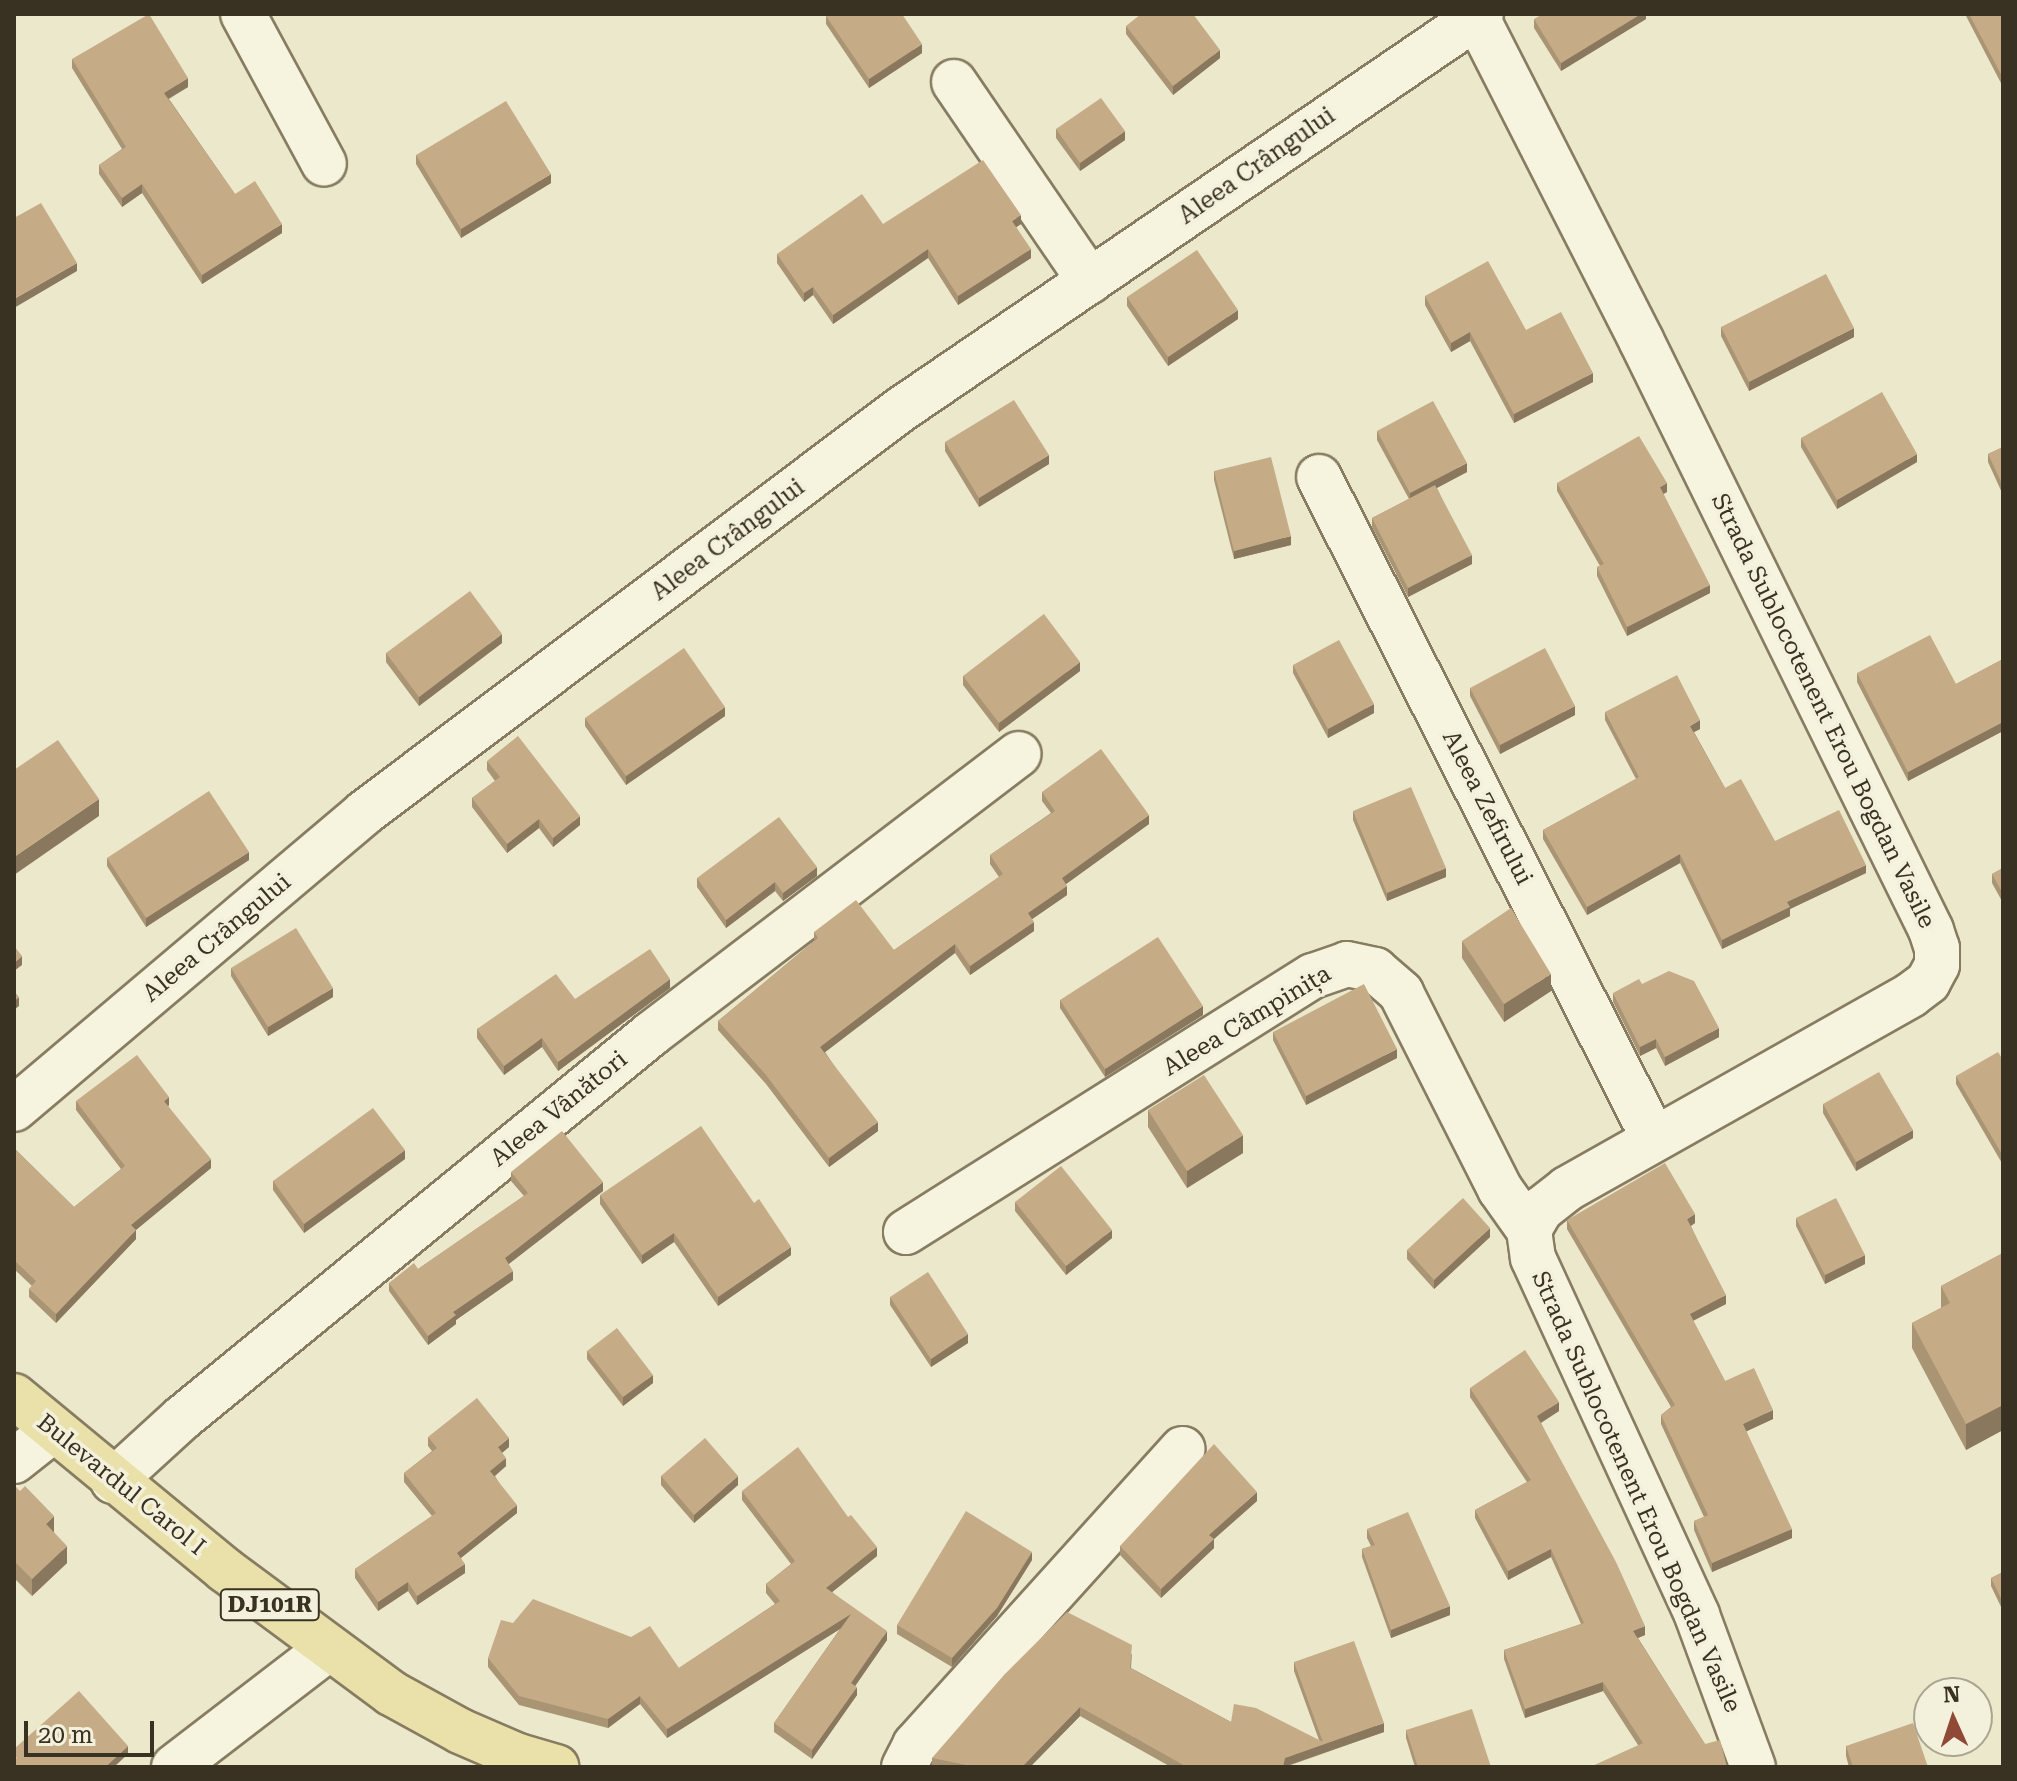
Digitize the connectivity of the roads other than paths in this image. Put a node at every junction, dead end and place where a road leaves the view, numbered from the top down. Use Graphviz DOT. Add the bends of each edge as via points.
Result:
graph roads {
  1 [pos="243,14"];
  2 [pos="1477,15"];
  3 [pos="954,82"];
  4 [pos="324,164"];
  5 [pos="1090,281"];
  6 [pos="1319,477"];
  7 [pos="1018,754"];
  8 [pos="14,1109"];
  9 [pos="1654,1139"];
  10 [pos="1529,1230"];
  11 [pos="906,1232"];
  12 [pos="14,1396"];
  13 [pos="52,1431"];
  14 [pos="1182,1449"];
  15 [pos="14,1461"];
  16 [pos="113,1481"];
  17 [pos="328,1649"];
  18 [pos="527,1763"];
  19 [pos="174,1767"];
  20 [pos="904,1767"];
  21 [pos="1753,1767"];
  1 -- 4 [label="street"];
  2 -- 5 [label="street, Aleea Crângului"];
  2 -- 9 [label="street, Strada Sublocotenent Erou Bogdan Vasile" via="1937,948 1937,965 1928,982 1911,995"];
  3 -- 5 [label="street"];
  5 -- 8 [label="street, Aleea Crângului" via="900,410 364,813"];
  6 -- 9 [label="street, Aleea Zefirului"];
  7 -- 16 [label="street, Aleea Vânători" via="651,1034 182,1418"];
  9 -- 10 [label="street, Strada Sublocotenent Erou Bogdan Vasile" via="1567,1189 1541,1209"];
  10 -- 11 [label="street, Aleea Câmpinița" via="1500,1189 1401,993 1375,970 1347,964 1313,976"];
  10 -- 21 [label="street, Strada Sublocotenent Erou Bogdan Vasile" via="1533,1258 1697,1615"];
  12 -- 13 [label="main road, Bulevardul Carol I / DJ101R"];
  13 -- 15 [label="street"];
  13 -- 16 [label="main road, Bulevardul Carol I / DJ101R"];
  14 -- 20 [label="street" via="915,1745"];
  16 -- 17 [label="main road, Bulevardul Carol I / DJ101R"];
  17 -- 18 [label="main road, Bulevardul Carol I / DJ101R" via="391,1693"];
  17 -- 19 [label="street"];
}
